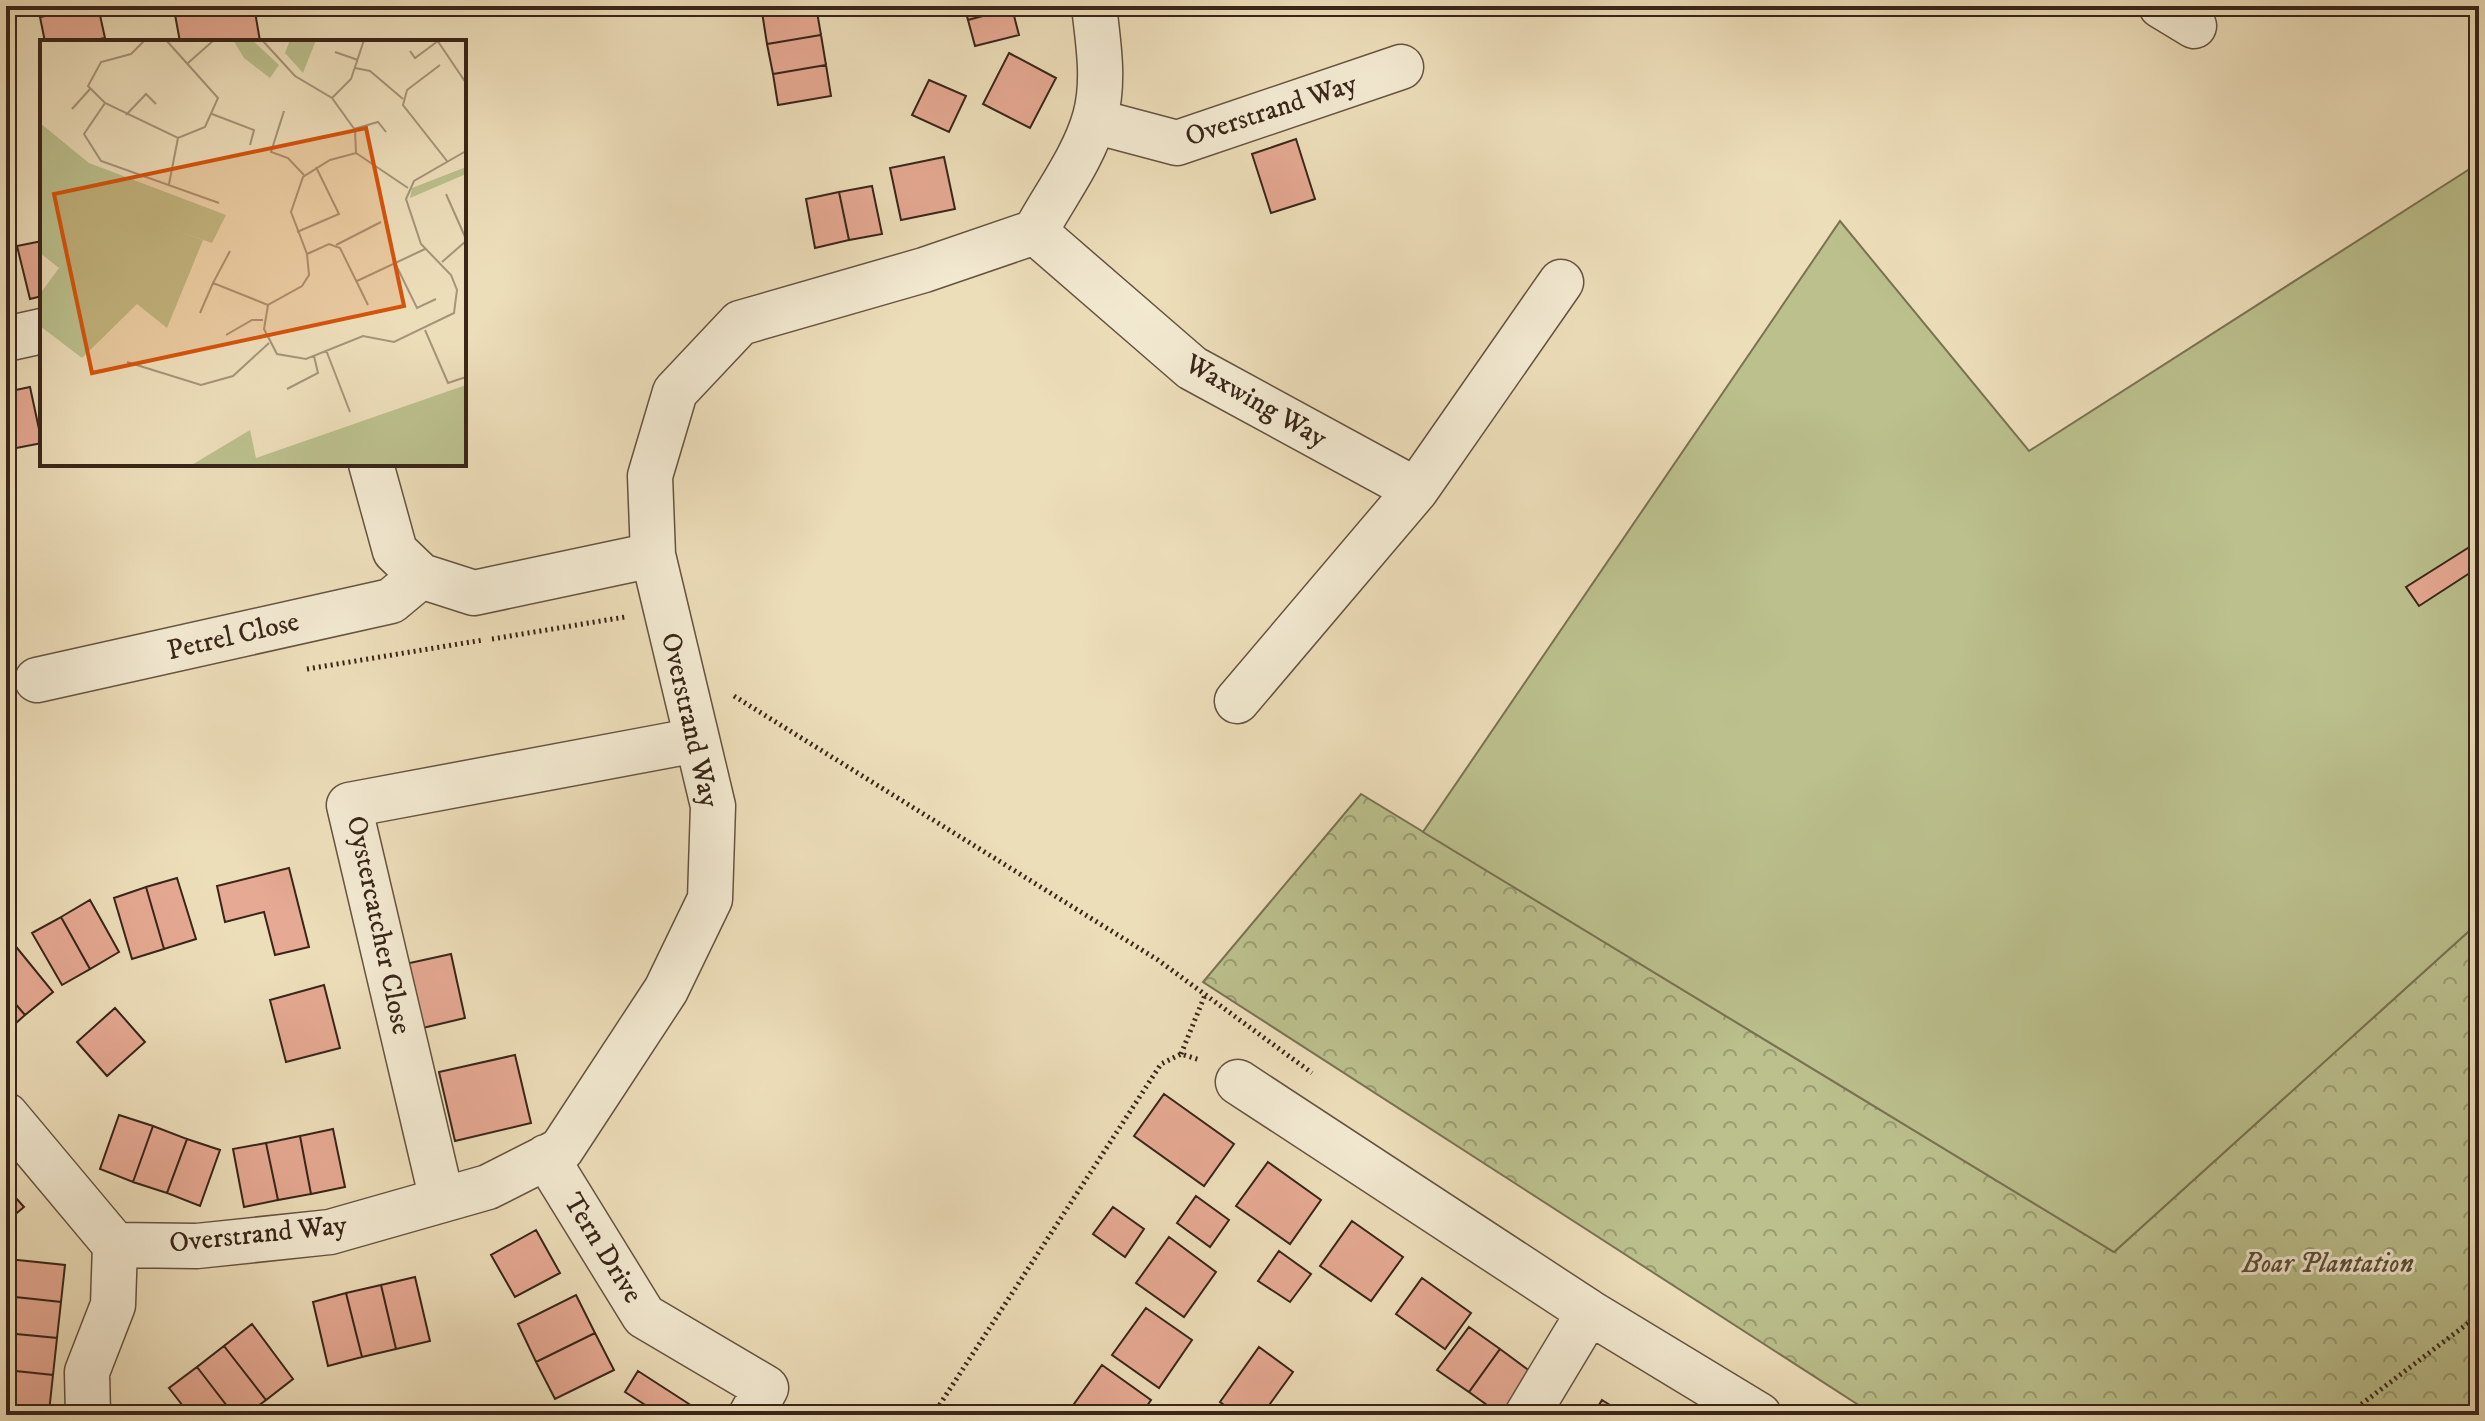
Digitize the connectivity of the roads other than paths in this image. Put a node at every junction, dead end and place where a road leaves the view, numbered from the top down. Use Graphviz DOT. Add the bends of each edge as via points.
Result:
graph roads {
  1 [pos="1094,6"];
  2 [pos="1401,67"];
  3 [pos="1094,121"];
  4 [pos="1035,232"];
  5 [pos="1561,282"];
  6 [pos="40,331"];
  7 [pos="6,339"];
  8 [pos="372,466"];
  9 [pos="1416,490"];
  10 [pos="653,555"];
  11 [pos="421,576"];
  12 [pos="37,680"];
  13 [pos="1237,701"];
  14 [pos="697,740"];
  15 [pos="1238,1082"];
  16 [pos="6,1115"];
  17 [pos="546,1157"];
  18 [pos="442,1200"];
  19 [pos="115,1245"];
  20 [pos="1589,1312"];
  21 [pos="88,1415"];
  22 [pos="751,1415"];
  23 [pos="1527,1415"];
  24 [pos="1759,1415"];
  1 -- 3 [label="street" via="1100,57"];
  2 -- 3 [label="street, Overstrand Way" via="1177,143"];
  3 -- 4 [label="street"];
  4 -- 9 [label="street, Waxwing Way" via="1192,368"];
  4 -- 10 [label="street, Overstrand Way" via="740,323 675,392 650,476"];
  5 -- 9 [label="street"];
  6 -- 7 [label="street"];
  8 -- 11 [label="street" via="395,551"];
  9 -- 13 [label="street"];
  10 -- 11 [label="street" via="474,593"];
  10 -- 14 [label="street, Overstrand Way"];
  11 -- 12 [label="street, Petrel Close" via="391,601"];
  14 -- 17 [label="street, Overstrand Way" via="713,806 710,899 666,990 561,1150"];
  14 -- 18 [label="street, Oystercatcher Close" via="349,805"];
  15 -- 20 [label="street"];
  16 -- 19 [label="street"];
  17 -- 18 [label="street, Overstrand Way" via="488,1187"];
  17 -- 22 [label="street, Tern Drive" via="644,1316 766,1388"];
  18 -- 19 [label="street, Overstrand Way" via="330,1232 197,1246"];
  19 -- 21 [label="street" via="113,1305 87,1372"];
  20 -- 23 [label="street"];
  20 -- 24 [label="street"];
}
